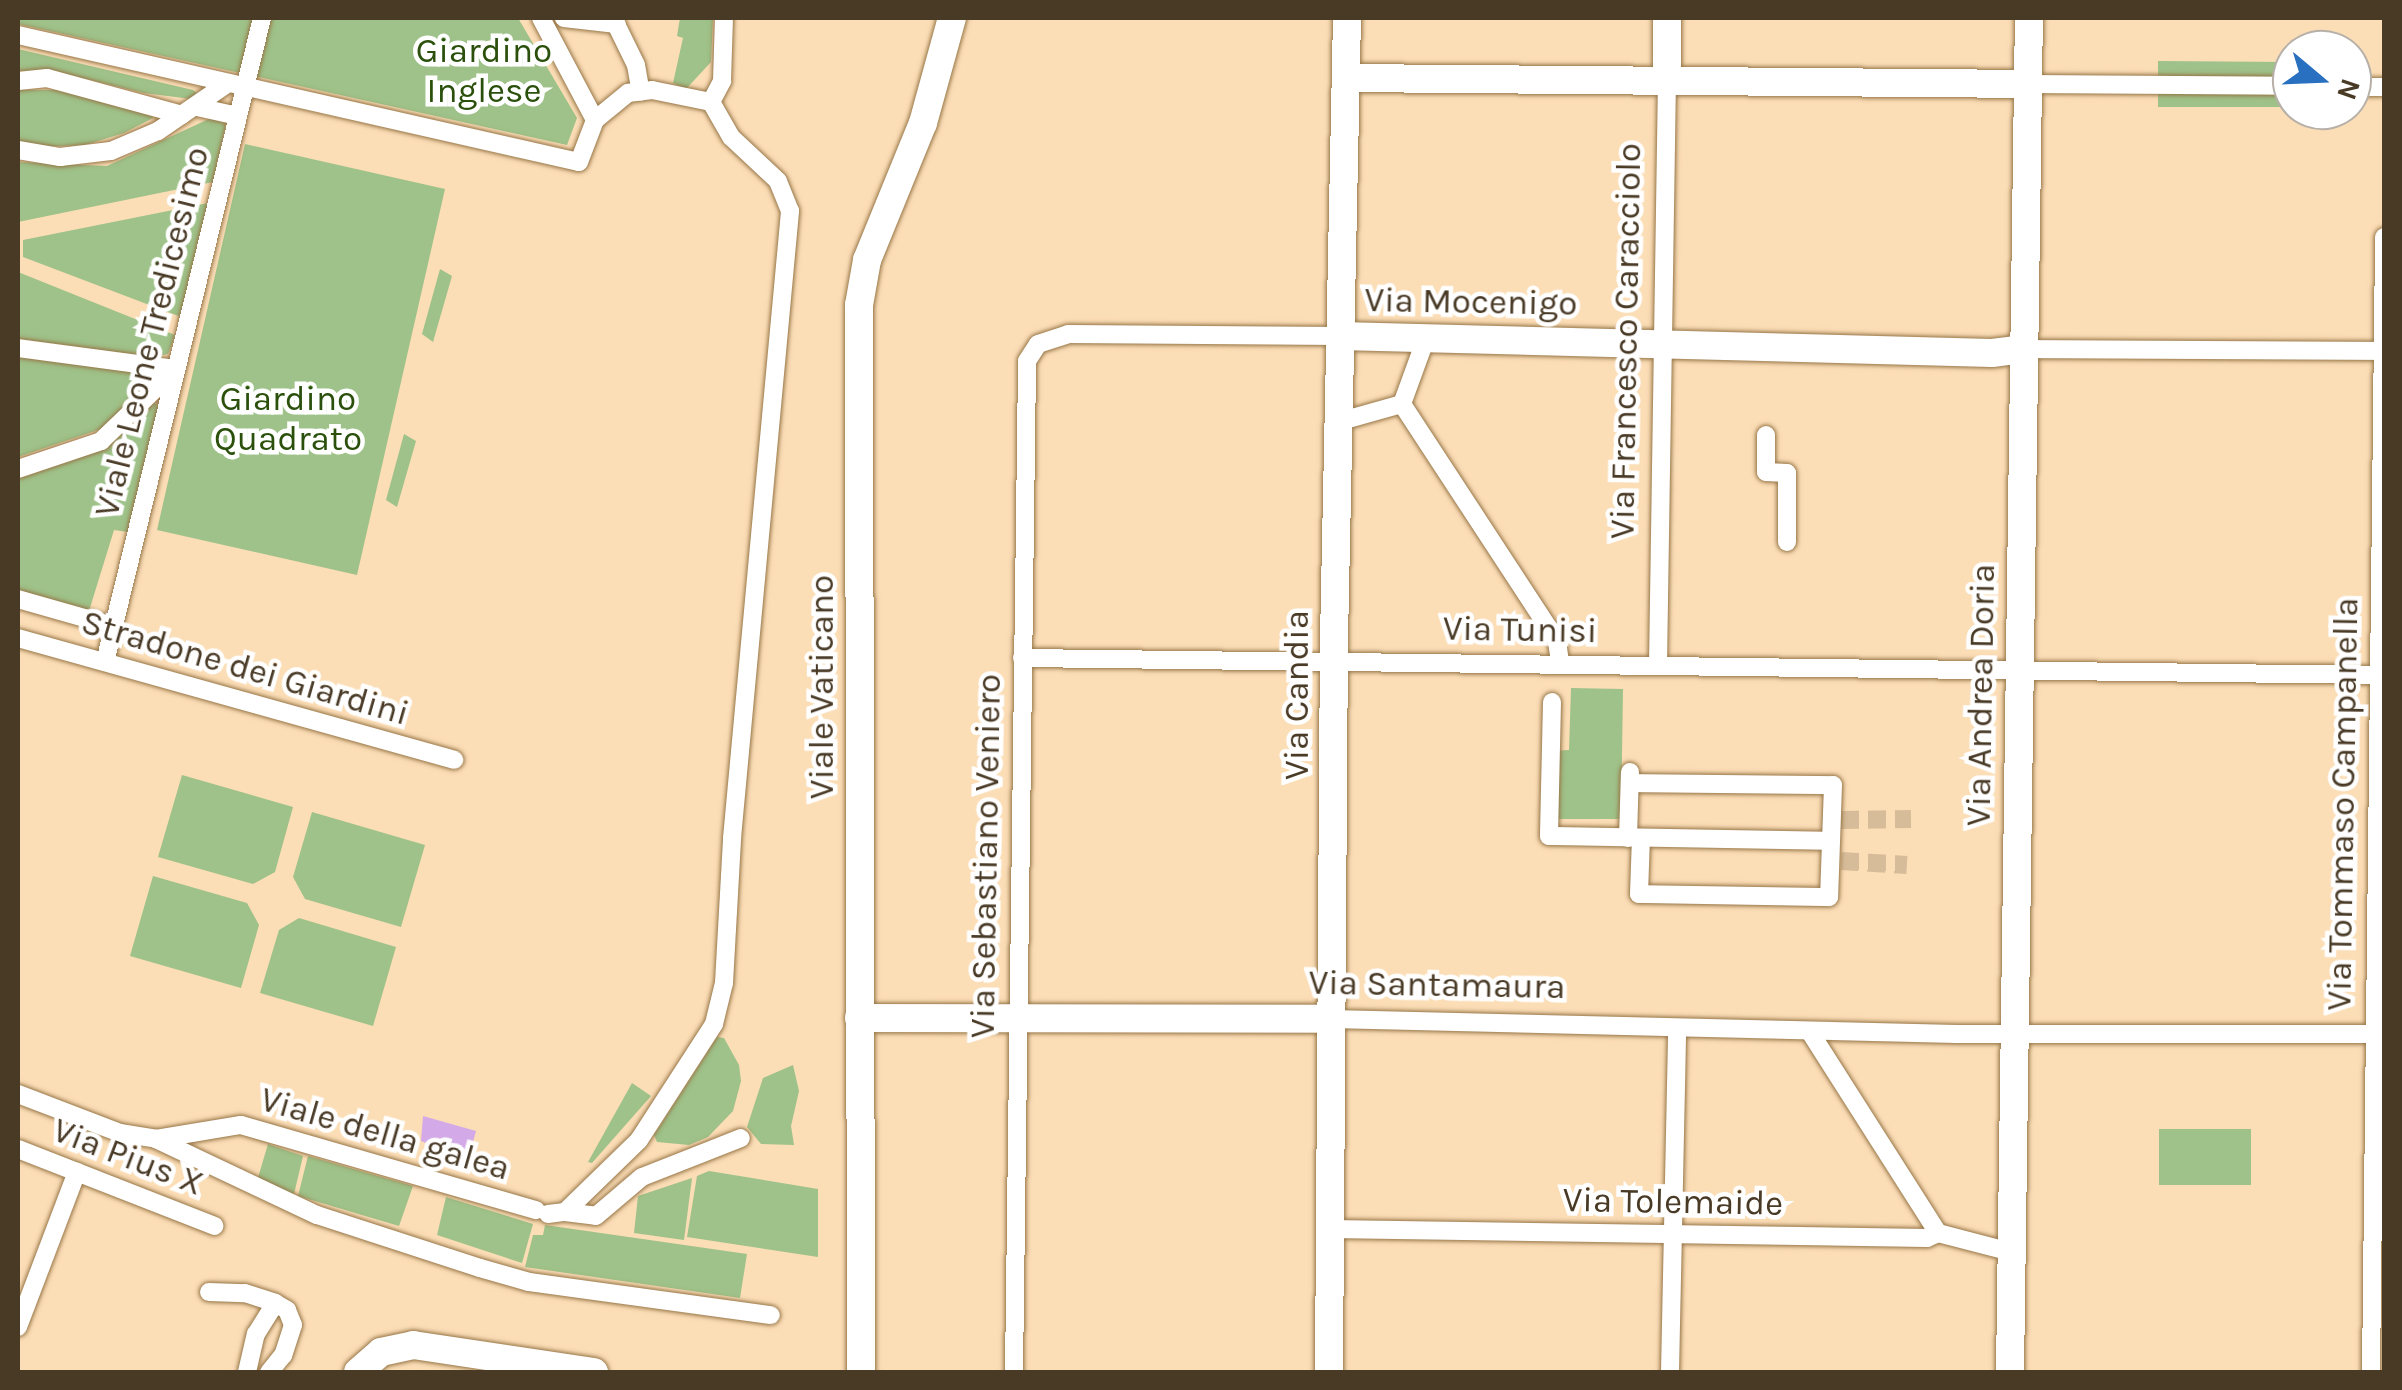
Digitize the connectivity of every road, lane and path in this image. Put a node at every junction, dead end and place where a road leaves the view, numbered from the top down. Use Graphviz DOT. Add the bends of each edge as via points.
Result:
graph roads {
  1 [pos="262,18"];
  2 [pos="541,18"];
  3 [pos="564,18"];
  4 [pos="724,18"];
  5 [pos="952,18"];
  6 [pos="1347,18"];
  7 [pos="1667,18"];
  8 [pos="2029,18"];
  9 [pos="615,21"];
  10 [pos="18,36"];
  11 [pos="1346,78"];
  12 [pos="18,80"];
  13 [pos="1667,82"];
  14 [pos="2027,84"];
  15 [pos="237,86"];
  16 [pos="2272,86"];
  17 [pos="641,92"];
  18 [pos="711,102"];
  19 [pos="189,111"];
  20 [pos="238,116"];
  21 [pos="595,120"];
  22 [pos="18,150"];
  23 [pos="2384,237"];
  24 [pos="1340,336"];
  25 [pos="1426,338"];
  26 [pos="1038,344"];
  27 [pos="1663,344"];
  28 [pos="18,348"];
  29 [pos="2024,349"];
  30 [pos="2383,350"];
  31 [pos="176,369"];
  32 [pos="1402,404"];
  33 [pos="1338,422"];
  34 [pos="1766,435"];
  35 [pos="18,469"];
  36 [pos="1787,542"];
  37 [pos="18,599"];
  38 [pos="114,626"];
  39 [pos="18,638"];
  40 [pos="1022,658"];
  41 [pos="105,662"];
  42 [pos="1335,662"];
  43 [pos="1560,662"];
  44 [pos="1658,665"];
  45 [pos="2018,671"];
  46 [pos="2381,675"];
  47 [pos="1552,702"];
  48 [pos="454,760"];
  49 [pos="1634,838"];
  50 [pos="1831,841"];
  51 [pos="858,1018"];
  52 [pos="1331,1019"];
  53 [pos="1016,1020"];
  54 [pos="1676,1029"];
  55 [pos="1810,1032"];
  56 [pos="2014,1034"];
  57 [pos="2379,1034"];
  58 [pos="18,1094"];
  59 [pos="740,1138"];
  60 [pos="156,1139"];
  61 [pos="18,1149"];
  62 [pos="77,1172"];
  63 [pos="550,1212"];
  64 [pos="214,1226"];
  65 [pos="1330,1229"];
  66 [pos="1938,1233"];
  67 [pos="1674,1234"];
  68 [pos="2012,1252"];
  69 [pos="26,1277"];
  70 [pos="209,1292"];
  71 [pos="275,1303"];
  72 [pos="771,1315"];
  73 [pos="18,1327"];
  74 [pos="247,1372"];
  75 [pos="269,1372"];
  76 [pos="358,1372"];
  77 [pos="594,1372"];
  78 [pos="861,1372"];
  79 [pos="1014,1372"];
  80 [pos="1329,1372"];
  81 [pos="1670,1372"];
  82 [pos="2010,1372"];
  83 [pos="2371,1372"];
  1 -- 15 [label="street, Viale Leone Tredicesimo"];
  2 -- 21 [label="street"];
  3 -- 9 [label="street"];
  4 -- 18 [label="street" via="722,81"];
  5 -- 51 [label="main road, Viale Vaticano" via="923,124 867,260 859,305"];
  6 -- 11 [label="main road, Via Candia"];
  7 -- 13 [label="main road, Via Francesco Caracciolo"];
  8 -- 14 [label="main road, Via Andrea Doria"];
  9 -- 17 [label="street"];
  10 -- 15 [label="street"];
  11 -- 13 [label="main road"];
  11 -- 24 [label="main road, Via Candia"];
  12 -- 19 [label="street" via="46,78"];
  13 -- 14 [label="main road"];
  13 -- 27 [label="street, Via Francesco Caracciolo"];
  14 -- 16 [label="street"];
  14 -- 29 [label="main road, Via Andrea Doria"];
  15 -- 19 [label="street"];
  15 -- 20 [label="street, Viale Leone Tredicesimo"];
  15 -- 21 [label="street" via="579,162"];
  17 -- 18 [label="street"];
  17 -- 21 [label="street" via="628,93"];
  18 -- 63 [label="street" via="731,137 778,181 790,211 725,966 714,1024 639,1140"];
  19 -- 20 [label="street"];
  19 -- 22 [label="street" via="158,132 96,154 60,158"];
  20 -- 31 [label="street, Viale Leone Tredicesimo"];
  23 -- 30 [label="street, Via Tommaso Campanella"];
  24 -- 25 [label="main road, Via Mocenigo"];
  24 -- 26 [label="street, Via Mocenigo" via="1068,334"];
  24 -- 33 [label="main road, Via Candia"];
  25 -- 27 [label="main road, Via Mocenigo"];
  25 -- 32 [label="street"];
  26 -- 40 [label="street, Via Sebastiano Veniero" via="1024,375"];
  27 -- 29 [label="main road, Via Mocenigo" via="1992,354"];
  27 -- 44 [label="street, Via Francesco Caracciolo"];
  28 -- 31 [label="street"];
  29 -- 30 [label="street"];
  29 -- 45 [label="main road, Via Andrea Doria"];
  30 -- 46 [label="street, Via Tommaso Campanella"];
  31 -- 35 [label="street" via="101,441"];
  31 -- 38 [label="street, Viale Leone Tredicesimo"];
  32 -- 33 [label="street"];
  32 -- 43 [label="street" via="1557,641"];
  33 -- 42 [label="main road, Via Candia"];
  34 -- 36 [label="street" via="1766,472 1787,473"];
  37 -- 38 [label="street"];
  38 -- 41 [label="street, Viale Leone Tredicesimo"];
  39 -- 41 [label="street, Stradone dei Giardini"];
  40 -- 42 [label="street, Via Tunisi"];
  40 -- 53 [label="street, Via Sebastiano Veniero"];
  41 -- 48 [label="street, Stradone dei Giardini"];
  42 -- 43 [label="street, Via Tunisi"];
  42 -- 52 [label="main road, Via Candia"];
  43 -- 44 [label="street, Via Tunisi"];
  44 -- 45 [label="street, Via Tunisi"];
  45 -- 46 [label="street, Via Tunisi"];
  45 -- 56 [label="main road, Via Andrea Doria"];
  46 -- 57 [label="street, Via Tommaso Campanella"];
  47 -- 49 [label="street" via="1549,836"];
  49 -- 50 [label="street"];
  49 -- 50 [label="street" via="1639,894 1829,897"];
  49 -- 50 [label="street" via="1630,777 1833,785 1837,820"];
  51 -- 53 [label="main road, Via Santamaura"];
  51 -- 78 [label="main road, Viale Vaticano"];
  52 -- 53 [label="main road, Via Santamaura"];
  52 -- 54 [label="street, Via Santamaura"];
  52 -- 65 [label="main road, Via Candia"];
  53 -- 79 [label="street, Via Sebastiano Veniero"];
  54 -- 55 [label="street, Via Santamaura"];
  54 -- 67 [label="street"];
  55 -- 56 [label="street, Via Santamaura"];
  55 -- 66 [label="street"];
  56 -- 57 [label="street, Via Santamaura"];
  56 -- 68 [label="main road, Via Andrea Doria"];
  57 -- 83 [label="street, Via Tommaso Campanella"];
  58 -- 60 [label="street"];
  59 -- 63 [label="street" via="642,1177 596,1216"];
  60 -- 63 [label="street, Viale della galea" via="240,1125"];
  60 -- 72 [label="street" via="317,1215 529,1282"];
  61 -- 62 [label="street, Via Pius X"];
  62 -- 64 [label="street, Via Pius X"];
  62 -- 69 [label="street"];
  65 -- 67 [label="street, Via Tolemaide"];
  65 -- 80 [label="main road, Via Candia"];
  66 -- 67 [label="street, Via Tolemaide"];
  66 -- 68 [label="street, Via Tolemaide"];
  67 -- 81 [label="street"];
  68 -- 82 [label="main road, Via Andrea Doria"];
  69 -- 73 [label="street"];
  70 -- 71 [label="street" via="245,1292"];
  71 -- 74 [label="street" via="256,1334"];
  71 -- 75 [label="street" via="288,1310 293,1325 288,1347"];
  76 -- 77 [label="main road" via="382,1352 413,1345"];
}
